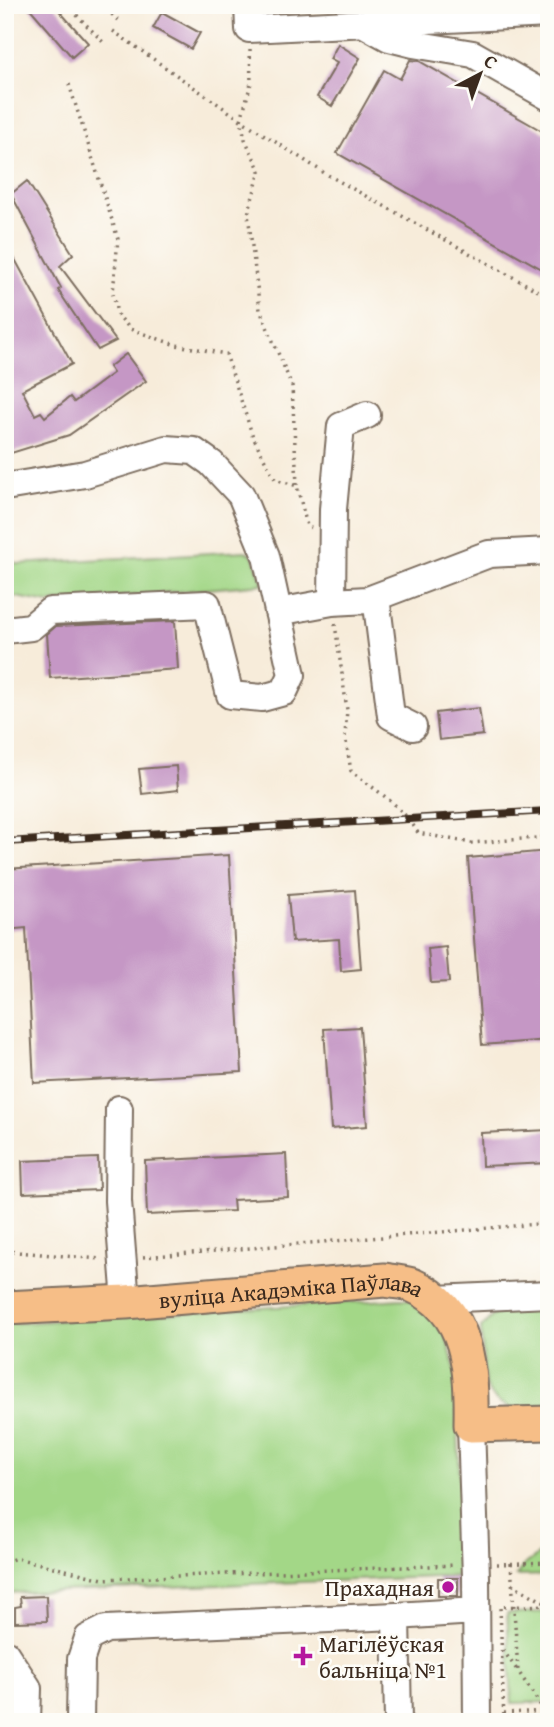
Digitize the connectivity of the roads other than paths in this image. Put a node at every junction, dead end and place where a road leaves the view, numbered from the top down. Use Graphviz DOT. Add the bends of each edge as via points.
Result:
graph roads {
  1 [pos="549,14"];
  2 [pos="249,17"];
  3 [pos="362,23"];
  4 [pos="549,97"];
  5 [pos="368,415"];
  6 [pos="5,487"];
  7 [pos="549,551"];
  8 [pos="376,597"];
  9 [pos="332,601"];
  10 [pos="278,612"];
  11 [pos="5,631"];
  12 [pos="413,727"];
  13 [pos="119,1109"];
  14 [pos="549,1294"];
  15 [pos="436,1299"];
  16 [pos="126,1302"];
  17 [pos="5,1308"];
  18 [pos="549,1423"];
  19 [pos="471,1425"];
  20 [pos="476,1611"];
  21 [pos="396,1616"];
  22 [pos="5,1653"];
  23 [pos="27,1722"];
  24 [pos="80,1722"];
  25 [pos="398,1722"];
  26 [pos="477,1722"];
  1 -- 3 [label="street"];
  2 -- 3 [label="street"];
  3 -- 4 [label="street" via="389,38 472,54"];
  5 -- 9 [label="street" via="341,426 333,509"];
  6 -- 10 [label="street" via="86,474 166,449 194,452 241,495 266,556"];
  7 -- 8 [label="street" via="489,554"];
  8 -- 9 [label="street"];
  8 -- 12 [label="street" via="391,716"];
  9 -- 10 [label="street"];
  10 -- 11 [label="street" via="292,675 284,692 262,698 230,695 207,604 50,611 31,626"];
  13 -- 16 [label="street" via="118,1202"];
  14 -- 15 [label="street"];
  15 -- 16 [label="main road, вуліца Акадэміка Паўлава" via="410,1284 385,1280"];
  15 -- 19 [label="main road, вуліца Акадэміка Паўлава" via="459,1327 471,1383"];
  16 -- 17 [label="main road, вуліца Акадэміка Паўлава"];
  18 -- 19 [label="main road"];
  19 -- 20 [label="street"];
  20 -- 21 [label="street"];
  20 -- 26 [label="street"];
  21 -- 24 [label="street" via="106,1629 88,1638 81,1660"];
  21 -- 25 [label="street"];
  22 -- 23 [label="street" via="28,1688"];
}
